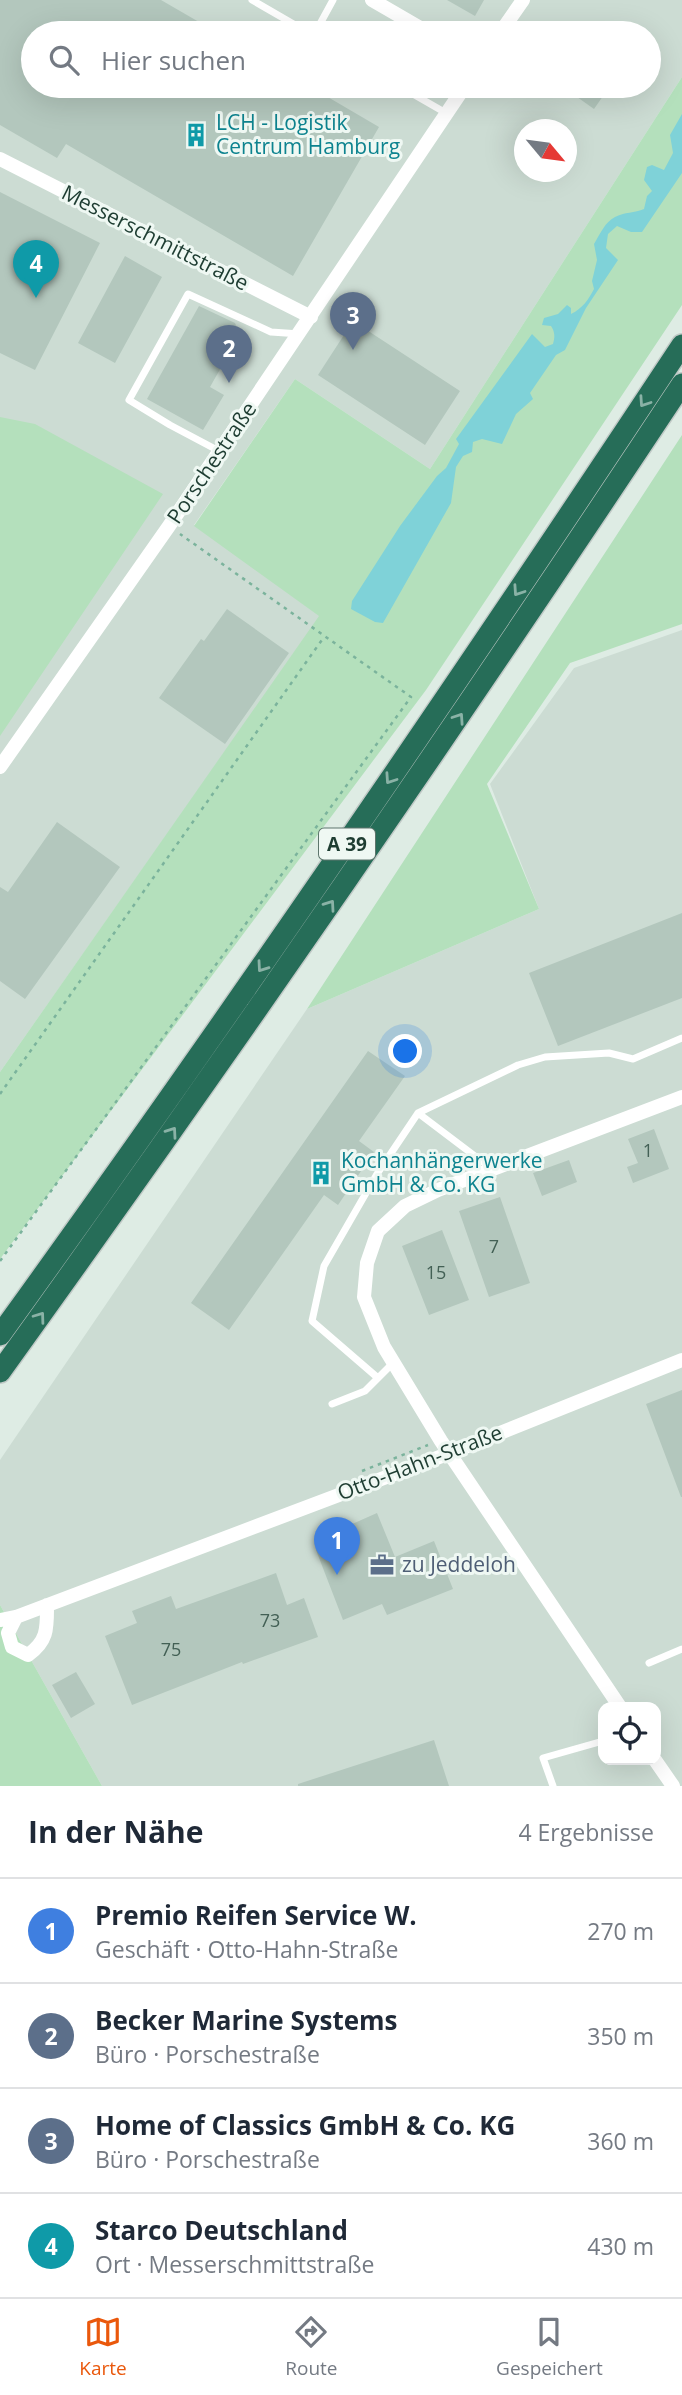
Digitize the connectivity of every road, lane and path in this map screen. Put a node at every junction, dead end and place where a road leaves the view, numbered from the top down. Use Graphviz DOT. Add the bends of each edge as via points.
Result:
graph roads {
  1 [pos="252,0"];
  2 [pos="333,0"];
  3 [pos="372,0"];
  4 [pos="523,0"];
  5 [pos="288,21"];
  6 [pos="322,21"];
  7 [pos="408,21"];
  8 [pos="508,21"];
  9 [pos="420,98"];
  10 [pos="458,98"];
  11 [pos="447,114"];
  12 [pos="0,159"];
  13 [pos="311,317"];
  14 [pos="300,334"];
  15 [pos="682,345"];
  16 [pos="682,384"];
  17 [pos="220,451"];
  18 [pos="169,526"];
  19 [pos="324,636"];
  20 [pos="0,767"];
  21 [pos="682,1038"];
  22 [pos="0,1094"];
  23 [pos="682,1097"];
  24 [pos="418,1113"];
  25 [pos="493,1169"];
  26 [pos="0,1261"];
  27 [pos="0,1335"];
  28 [pos="682,1360"];
  29 [pos="393,1362"];
  30 [pos="0,1372"];
  31 [pos="378,1378"];
  32 [pos="332,1404"];
  33 [pos="450,1453"];
  34 [pos="47,1605"];
  35 [pos="16,1618"];
  36 [pos="0,1620"];
  37 [pos="682,1649"];
  38 [pos="649,1663"];
  39 [pos="617,1702"];
  40 [pos="598,1742"];
  41 [pos="658,1765"];
  42 [pos="553,1786"];
  43 [pos="673,1786"];
  1 -- 5 [label="lane"];
  2 -- 6 [label="lane"];
  3 -- 7 [label="street"];
  4 -- 8 [label="street"];
  9 -- 11 [label="lane"];
  10 -- 11 [label="street, Porschestraße"];
  11 -- 13 [label="street, Porschestraße"];
  12 -- 13 [label="street, Messerschmittstraße"];
  13 -- 14 [label="street, Porschestraße"];
  14 -- 17 [label="street, Porschestraße"];
  14 -- 17 [label="lane" via="271,332 188,294 129,400"];
  15 -- 27 [label="highway, A 39, one-way" via="327,873"];
  30 -- 16 [label="highway, A 39, one-way" via="344,886"];
  17 -- 18 [label="street, Porschestraße"];
  18 -- 19 [label="path"];
  18 -- 20 [label="street, Porschestraße"];
  19 -- 22 [label="path"];
  19 -- 26 [label="path" via="411,697"];
  21 -- 24 [label="lane" via="633,1059 609,1053 545,1057 518,1065"];
  23 -- 25 [label="street"];
  24 -- 25 [label="lane"];
  24 -- 31 [label="lane" via="324,1266 312,1321"];
  25 -- 29 [label="street" via="405,1206 378,1231 367,1263 364,1297"];
  28 -- 33 [label="street, Otto-Hahn-Straße"];
  29 -- 31 [label="lane"];
  29 -- 33 [label="street"];
  31 -- 32 [label="lane" via="365,1391"];
  33 -- 34 [label="street, Otto-Hahn-Straße"];
  33 -- 39 [label="street"];
  34 -- 35 [label="street, Otto-Hahn-Straße"];
  34 -- 35 [label="street" via="41,1646 28,1655 12,1647 8,1633"];
  35 -- 36 [label="street, Otto-Hahn-Straße"];
  37 -- 38 [label="lane"];
  40 -- 42 [label="lane" via="543,1758"];
  41 -- 43 [label="street"];
}
